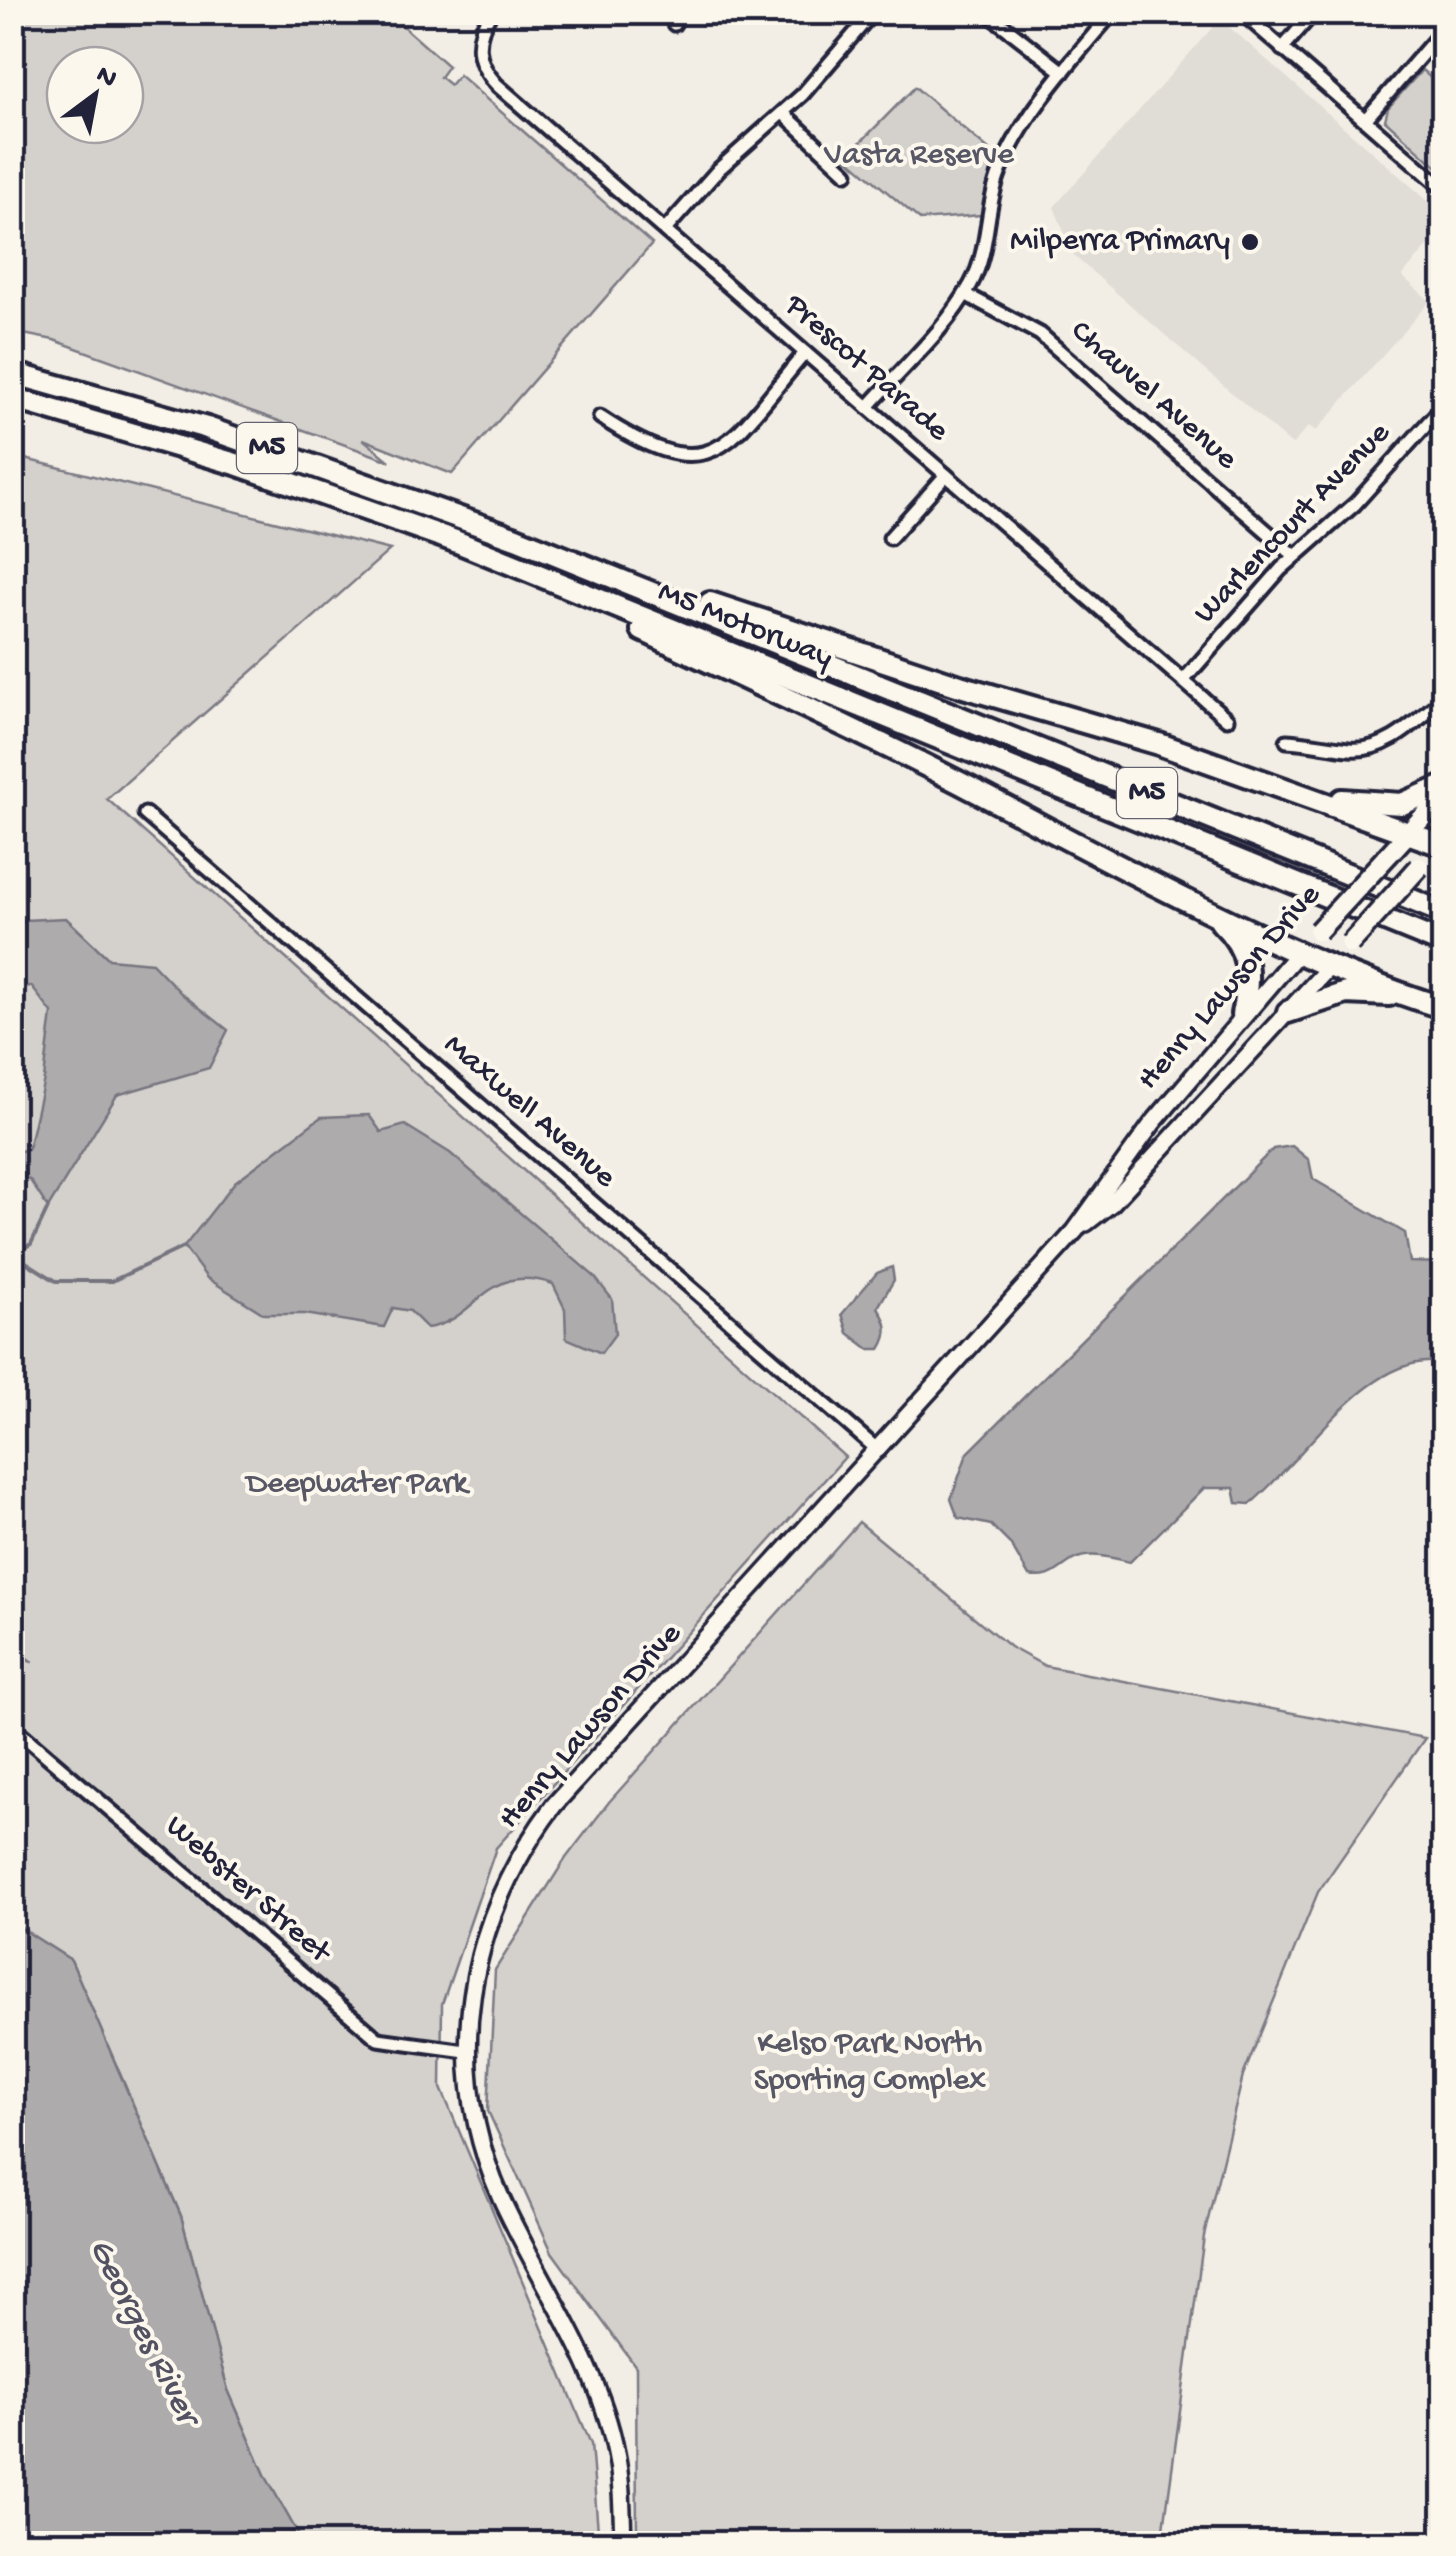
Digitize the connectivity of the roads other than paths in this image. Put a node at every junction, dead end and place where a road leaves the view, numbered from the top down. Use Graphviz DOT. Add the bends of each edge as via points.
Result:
graph roads {
  1 [pos="491,12"];
  2 [pos="873,12"];
  3 [pos="986,12"];
  4 [pos="1114,12"];
  5 [pos="1241,12"];
  6 [pos="1314,12"];
  7 [pos="1444,29"];
  8 [pos="1282,48"];
  9 [pos="1064,72"];
  10 [pos="783,114"];
  11 [pos="1364,120"];
  12 [pos="847,174"];
  13 [pos="1444,189"];
  14 [pos="665,230"];
  15 [pos="965,294"];
  16 [pos="805,353"];
  17 [pos="12,373"];
  18 [pos="12,398"];
  19 [pos="1444,405"];
  20 [pos="868,407"];
  21 [pos="600,417"];
  22 [pos="946,475"];
  23 [pos="516,538"];
  24 [pos="890,538"];
  25 [pos="455,542"];
  26 [pos="1295,556"];
  27 [pos="1183,681"];
  28 [pos="1444,698"];
  29 [pos="1228,720"];
  30 [pos="1287,740"];
  31 [pos="1444,790"];
  32 [pos="1316,796"];
  33 [pos="145,814"];
  34 [pos="1408,832"];
  35 [pos="1442,844"];
  36 [pos="1444,913"];
  37 [pos="1214,914"];
  38 [pos="1444,944"];
  39 [pos="1298,952"];
  40 [pos="1331,965"];
  41 [pos="1411,998"];
  42 [pos="1444,1008"];
  43 [pos="1288,1012"];
  44 [pos="1242,1014"];
  45 [pos="1075,1232"];
  46 [pos="878,1451"];
  47 [pos="12,1726"];
  48 [pos="466,2051"];
  49 [pos="623,2544"];
  1 -- 14 [label="street, Prescot Parade" via="478,52 488,75"];
  2 -- 10 [label="street"];
  3 -- 9 [label="street"];
  4 -- 9 [label="street"];
  5 -- 8 [label="street"];
  6 -- 8 [label="street"];
  7 -- 11 [label="street"];
  8 -- 11 [label="street"];
  9 -- 15 [label="street" via="1005,159 981,261"];
  10 -- 12 [label="street"];
  10 -- 14 [label="street" via="719,169"];
  11 -- 13 [label="street"];
  14 -- 16 [label="street, Prescot Parade"];
  15 -- 20 [label="street"];
  15 -- 26 [label="street, Chauvel Avenue" via="1040,334"];
  16 -- 20 [label="street, Prescot Parade"];
  16 -- 21 [label="street" via="726,444 707,456 672,452"];
  17 -- 23 [label="highway, M5 Motorway / M5" via="207,428"];
  18 -- 25 [label="highway, M5 Motorway / M5" via="236,464"];
  19 -- 26 [label="street, Warlencourt Avenue" via="1355,504"];
  20 -- 22 [label="street, Prescot Parade"];
  22 -- 24 [label="street"];
  22 -- 27 [label="street, Prescot Parade"];
  23 -- 32 [label="highway"];
  23 -- 36 [label="highway, M5 Motorway / M5"];
  25 -- 37 [label="highway" via="836,719"];
  25 -- 38 [label="highway, M5 Motorway / M5"];
  26 -- 27 [label="street, Warlencourt Avenue"];
  27 -- 29 [label="street, Prescot Parade"];
  28 -- 30 [label="street" via="1370,747"];
  31 -- 32 [label="highway" via="1402,804"];
  31 -- 34 [label="main road, Henry Lawson Drive"];
  32 -- 34 [label="highway"];
  33 -- 46 [label="street, Maxwell Avenue"];
  34 -- 35 [label="highway"];
  34 -- 39 [label="main road, Henry Lawson Drive, bridge"];
  35 -- 40 [label="main road, Henry Lawson Drive, bridge"];
  37 -- 39 [label="highway"];
  37 -- 44 [label="highway" via="1249,960"];
  39 -- 40 [label="highway"];
  39 -- 44 [label="main road, Henry Lawson Drive"];
  40 -- 41 [label="highway"];
  40 -- 43 [label="main road, Henry Lawson Drive"];
  41 -- 42 [label="highway"];
  41 -- 43 [label="highway" via="1346,993"];
  43 -- 45 [label="main road, Henry Lawson Drive" via="1112,1203"];
  44 -- 45 [label="main road, Henry Lawson Drive" via="1114,1172"];
  45 -- 46 [label="main road, Henry Lawson Drive"];
  46 -- 48 [label="main road, Henry Lawson Drive" via="527,1841 474,1966"];
  47 -- 48 [label="street, Webster Street" via="378,2039"];
  48 -- 49 [label="main road, Henry Lawson Drive" via="478,2124 501,2198 604,2408 616,2452"];
}
